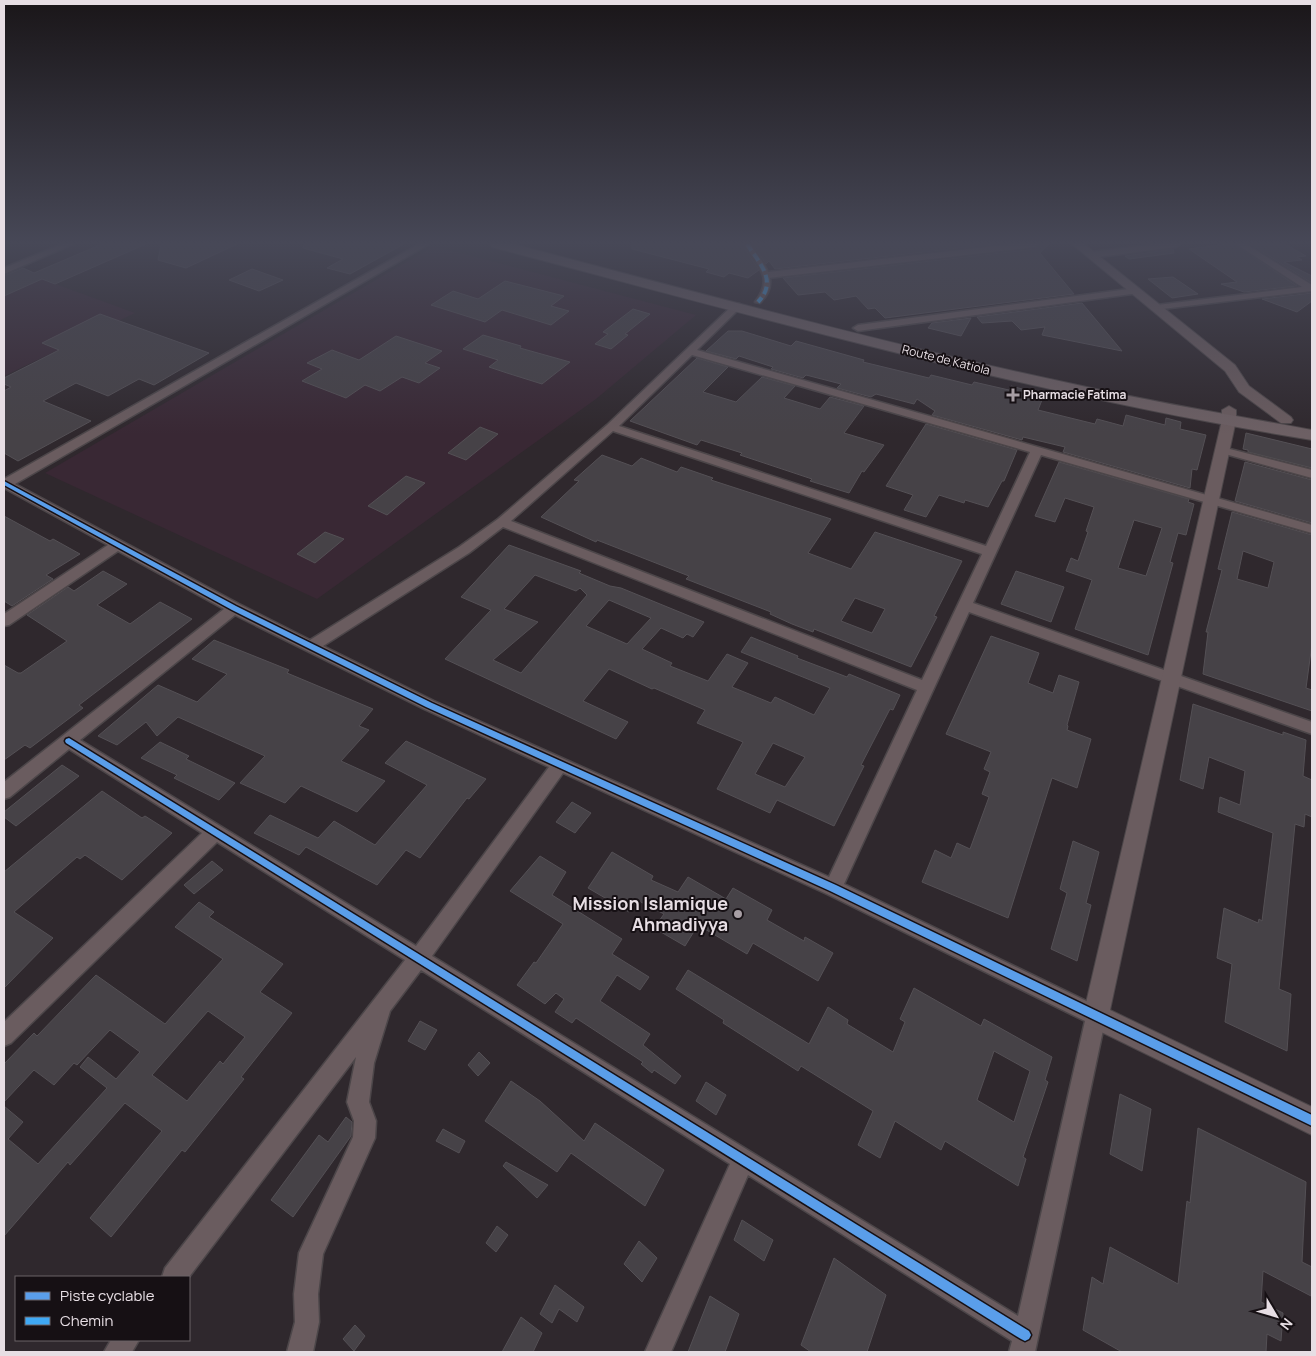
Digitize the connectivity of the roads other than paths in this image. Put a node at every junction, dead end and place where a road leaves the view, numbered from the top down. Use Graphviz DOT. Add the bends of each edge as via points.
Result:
graph roads {
  1 [pos="314,307"];
  2 [pos="736,307"];
  3 [pos="742,307"];
  4 [pos="778,307"];
  5 [pos="1014,307"];
  6 [pos="1163,307"];
  7 [pos="1157,308"];
  8 [pos="858,328"];
  9 [pos="691,351"];
  10 [pos="1229,414"];
  11 [pos="1286,420"];
  12 [pos="1312,425"];
  13 [pos="611,427"];
  14 [pos="1312,435"];
  15 [pos="1037,450"];
  16 [pos="1222,450"];
  17 [pos="1312,474"];
  18 [pos="5,484"];
  19 [pos="1211,500"];
  20 [pos="502,522"];
  21 [pos="1312,529"];
  22 [pos="118,545"];
  23 [pos="990,552"];
  24 [pos="965,605"];
  25 [pos="234,608"];
  26 [pos="4,621"];
  27 [pos="311,646"];
  28 [pos="1172,678"];
  29 [pos="926,688"];
  30 [pos="1312,728"];
  31 [pos="69,741"];
  32 [pos="561,764"];
  33 [pos="4,792"];
  34 [pos="215,832"];
  35 [pos="833,888"];
  36 [pos="419,958"];
  37 [pos="385,1002"];
  38 [pos="1096,1016"];
  39 [pos="4,1036"];
  40 [pos="1312,1122"];
  41 [pos="743,1160"];
  42 [pos="175,1276"];
  43 [pos="125,1341"];
  44 [pos="1024,1344"];
  45 [pos="117,1352"];
  46 [pos="300,1352"];
  47 [pos="658,1352"];
  1 -- 18 [label="street"];
  2 -- 9 [label="street"];
  3 -- 10 [label="highway, Route de Katiola" via="1074,390"];
  4 -- 8 [label="highway, Route de Katiola"];
  5 -- 8 [label="street"];
  6 -- 7 [label="street"];
  7 -- 11 [label="street" via="1230,368 1244,388"];
  8 -- 10 [label="highway, Route de Katiola" via="1078,382"];
  9 -- 13 [label="street"];
  9 -- 15 [label="street"];
  10 -- 11 [label="highway, Route de Katiola"];
  10 -- 14 [label="highway, Route de Katiola"];
  10 -- 16 [label="street"];
  11 -- 12 [label="highway, Route de Katiola"];
  13 -- 20 [label="street"];
  13 -- 23 [label="street"];
  15 -- 19 [label="street"];
  15 -- 23 [label="street"];
  16 -- 17 [label="street"];
  16 -- 19 [label="street"];
  18 -- 22 [label="street"];
  19 -- 21 [label="street"];
  19 -- 28 [label="street"];
  20 -- 27 [label="street" via="464,550"];
  20 -- 29 [label="street"];
  22 -- 25 [label="street"];
  22 -- 26 [label="street"];
  23 -- 24 [label="street"];
  24 -- 28 [label="street"];
  24 -- 29 [label="street"];
  25 -- 27 [label="street"];
  25 -- 31 [label="street"];
  27 -- 32 [label="street" via="429,705"];
  28 -- 30 [label="street"];
  28 -- 38 [label="street"];
  29 -- 35 [label="street"];
  31 -- 33 [label="street"];
  31 -- 34 [label="street"];
  32 -- 35 [label="street"];
  32 -- 36 [label="street"];
  34 -- 36 [label="street"];
  34 -- 39 [label="street"];
  35 -- 38 [label="street"];
  36 -- 37 [label="street"];
  36 -- 41 [label="street"];
  37 -- 42 [label="street"];
  37 -- 46 [label="street" via="364,1064 358,1102 365,1121 364,1138 311,1253 306,1294 307,1322"];
  38 -- 40 [label="street"];
  38 -- 44 [label="street"];
  41 -- 44 [label="street"];
  41 -- 47 [label="street"];
  43 -- 45 [label="street"];
}
